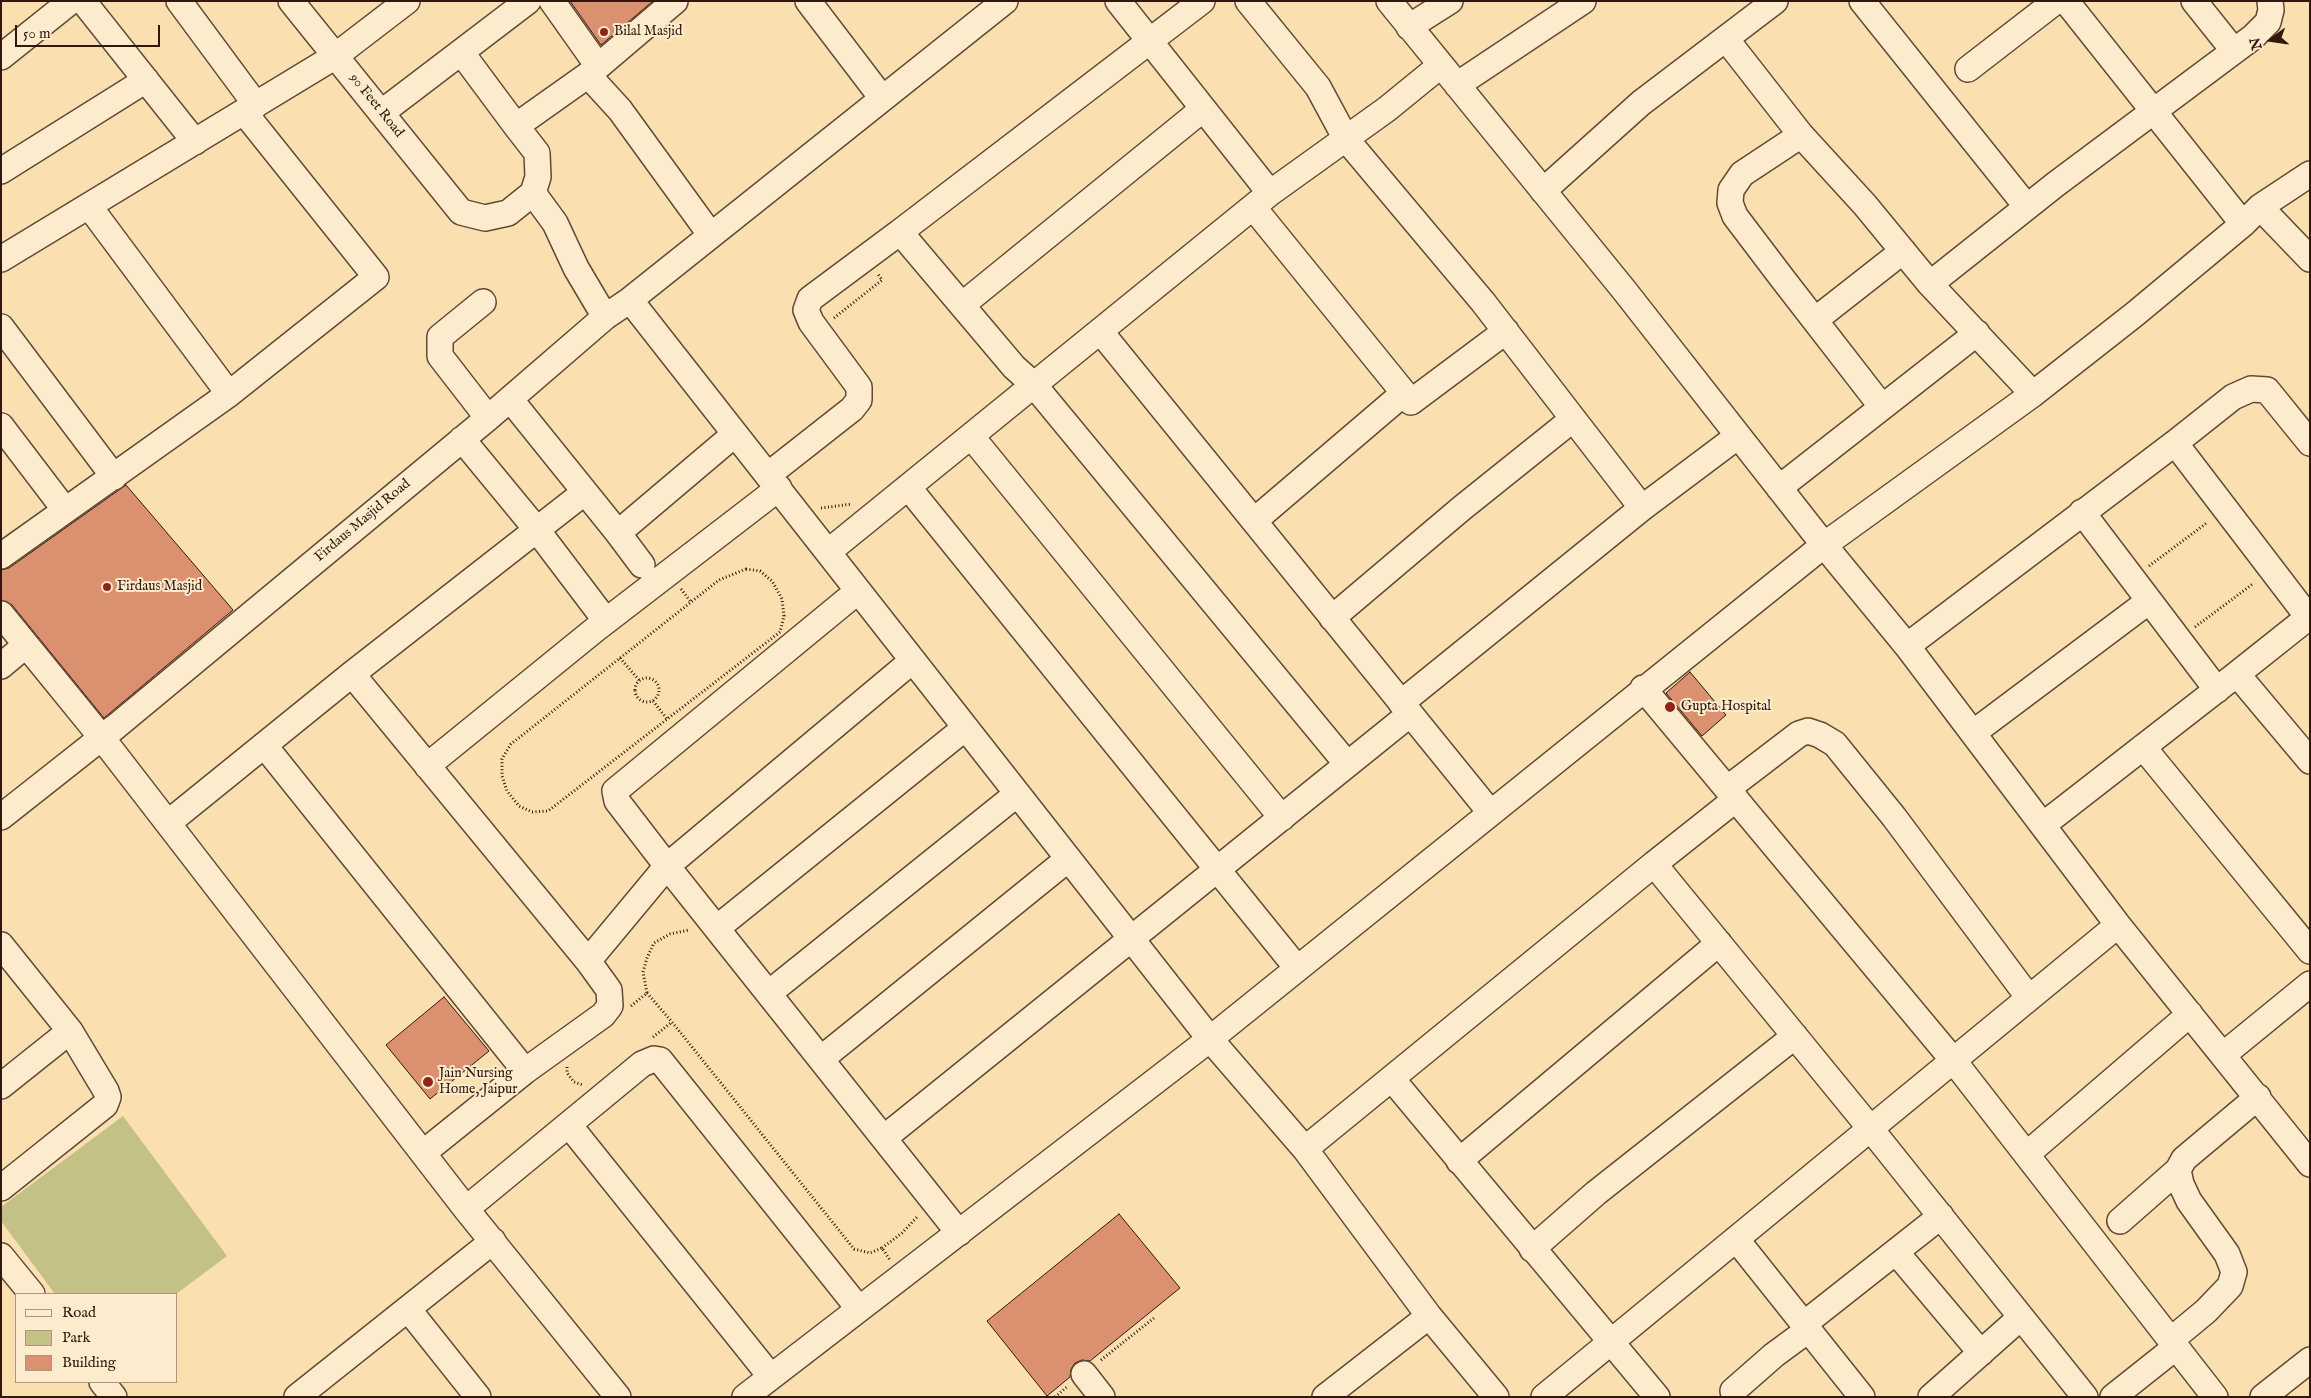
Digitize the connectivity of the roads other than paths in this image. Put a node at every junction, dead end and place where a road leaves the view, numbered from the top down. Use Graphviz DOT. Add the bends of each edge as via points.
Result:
graph roads {
  1 [pos="71,1"];
  2 [pos="83,1"];
  3 [pos="179,1"];
  4 [pos="292,1"];
  5 [pos="407,1"];
  6 [pos="528,1"];
  7 [pos="552,1"];
  8 [pos="675,1"];
  9 [pos="808,1"];
  10 [pos="1005,1"];
  11 [pos="1118,1"];
  12 [pos="1202,1"];
  13 [pos="1248,1"];
  14 [pos="1389,1"];
  15 [pos="1450,1"];
  16 [pos="1583,1"];
  17 [pos="1775,1"];
  18 [pos="1862,1"];
  19 [pos="2056,1"];
  20 [pos="2066,1"];
  21 [pos="2194,1"];
  22 [pos="2270,1"];
  23 [pos="1409,27"];
  24 [pos="1726,39"];
  25 [pos="1149,41"];
  26 [pos="4,50"];
  27 [pos="2234,51"];
  28 [pos="461,52"];
  29 [pos="334,57"];
  30 [pos="1441,65"];
  31 [pos="1968,69"];
  32 [pos="593,70"];
  33 [pos="146,80"];
  34 [pos="1458,85"];
  35 [pos="882,98"];
  36 [pos="250,108"];
  37 [pos="1203,108"];
  38 [pos="2155,110"];
  39 [pos="381,113"];
  40 [pos="516,126"];
  41 [pos="1801,135"];
  42 [pos="1346,139"];
  43 [pos="195,142"];
  44 [pos="1,171"];
  45 [pos="2310,174"];
  46 [pos="1543,190"];
  47 [pos="533,193"];
  48 [pos="1261,200"];
  49 [pos="89,206"];
  50 [pos="2027,207"];
  51 [pos="2252,215"];
  52 [pos="900,232"];
  53 [pos="710,234"];
  54 [pos="1903,251"];
  55 [pos="1,259"];
  56 [pos="2310,259"];
  57 [pos="1930,284"];
  58 [pos="484,302"];
  59 [pos="962,305"];
  60 [pos="620,307"];
  61 [pos="1815,320"];
  62 [pos="1,327"];
  63 [pos="1100,331"];
  64 [pos="1506,331"];
  65 [pos="1977,333"];
  66 [pos="1034,384"];
  67 [pos="1404,393"];
  68 [pos="229,394"];
  69 [pos="2034,394"];
  70 [pos="510,399"];
  71 [pos="1882,407"];
  72 [pos="488,418"];
  73 [pos="1573,419"];
  74 [pos="1,426"];
  75 [pos="735,434"];
  76 [pos="971,436"];
  77 [pos="1738,436"];
  78 [pos="462,439"];
  79 [pos="2175,443"];
  80 [pos="2310,443"];
  81 [pos="114,477"];
  82 [pos="773,482"];
  83 [pos="908,487"];
  84 [pos="1779,488"];
  85 [pos="585,492"];
  86 [pos="1642,508"];
  87 [pos="65,510"];
  88 [pos="2082,512"];
  89 [pos="1254,521"];
  90 [pos="537,530"];
  91 [pos="618,533"];
  92 [pos="1824,545"];
  93 [pos="828,552"];
  94 [pos="1,556"];
  95 [pos="642,565"];
  96 [pos="858,591"];
  97 [pos="2149,601"];
  98 [pos="1,614"];
  99 [pos="2309,617"];
  100 [pos="1332,618"];
  101 [pos="606,621"];
  102 [pos="26,644"];
  103 [pos="1907,646"];
  104 [pos="912,661"];
  105 [pos="1,666"];
  106 [pos="352,674"];
  107 [pos="2237,674"];
  108 [pos="1643,688"];
  109 [pos="2217,690"];
  110 [pos="1405,708"];
  111 [pos="965,728"];
  112 [pos="1973,733"];
  113 [pos="102,738"];
  114 [pos="264,745"];
  115 [pos="2142,747"];
  116 [pos="2310,761"];
  117 [pos="1347,764"];
  118 [pos="427,766"];
  119 [pos="1017,794"];
  120 [pos="1732,794"];
  121 [pos="1490,812"];
  122 [pos="1,817"];
  123 [pos="1282,818"];
  124 [pos="168,824"];
  125 [pos="2042,825"];
  126 [pos="1068,859"];
  127 [pos="1654,864"];
  128 [pos="667,866"];
  129 [pos="1218,870"];
  130 [pos="2118,925"];
  131 [pos="706,930"];
  132 [pos="1130,938"];
  133 [pos="1719,943"];
  134 [pos="2310,951"];
  135 [pos="4,954"];
  136 [pos="588,961"];
  137 [pos="1297,968"];
  138 [pos="2310,984"];
  139 [pos="769,993"];
  140 [pos="2029,998"];
  141 [pos="2190,1014"];
  142 [pos="70,1030"];
  143 [pos="1795,1036"];
  144 [pos="1210,1039"];
  145 [pos="2224,1055"];
  146 [pos="821,1059"];
  147 [pos="1953,1060"];
  148 [pos="526,1071"];
  149 [pos="1392,1079"];
  150 [pos="1,1086"];
  151 [pos="2258,1097"];
  152 [pos="569,1125"];
  153 [pos="1870,1128"];
  154 [pos="884,1138"];
  155 [pos="2302,1138"];
  156 [pos="1305,1150"];
  157 [pos="423,1153"];
  158 [pos="2027,1154"];
  159 [pos="1459,1160"];
  160 [pos="2310,1164"];
  161 [pos="2178,1170"];
  162 [pos="1,1188"];
  163 [pos="466,1209"];
  164 [pos="1941,1216"];
  165 [pos="2120,1221"];
  166 [pos="959,1233"];
  167 [pos="1736,1239"];
  168 [pos="492,1241"];
  169 [pos="1532,1249"];
  170 [pos="1896,1252"];
  171 [pos="1,1256"];
  172 [pos="31,1293"];
  173 [pos="408,1309"];
  174 [pos="860,1309"];
  175 [pos="1429,1316"];
  176 [pos="2022,1317"];
  177 [pos="1806,1327"];
  178 [pos="1612,1341"];
  179 [pos="2173,1343"];
  180 [pos="1981,1353"];
  181 [pos="2310,1360"];
  182 [pos="1084,1374"];
  183 [pos="771,1377"];
  184 [pos="1733,1395"];
  185 [pos="297,1397"];
  186 [pos="478,1397"];
  187 [pos="618,1397"];
  188 [pos="745,1397"];
  189 [pos="1102,1397"];
  190 [pos="1325,1397"];
  191 [pos="1496,1397"];
  192 [pos="1544,1397"];
  193 [pos="1657,1397"];
  194 [pos="1862,1397"];
  195 [pos="1931,1397"];
  196 [pos="2085,1397"];
  197 [pos="2113,1397"];
  198 [pos="2215,1397"];
  199 [pos="2263,1397"];
  1 -- 26 [label="street"];
  2 -- 33 [label="street"];
  3 -- 36 [label="street"];
  4 -- 29 [label="street, 90 Feet Road"];
  5 -- 29 [label="street"];
  6 -- 28 [label="street"];
  7 -- 32 [label="street"];
  8 -- 32 [label="street"];
  9 -- 35 [label="street"];
  10 -- 35 [label="street"];
  11 -- 25 [label="street"];
  12 -- 25 [label="street"];
  13 -- 42 [label="street" via="1318,88"];
  14 -- 23 [label="street"];
  15 -- 23 [label="street"];
  16 -- 34 [label="street"];
  17 -- 24 [label="street"];
  18 -- 50 [label="street"];
  19 -- 31 [label="street"];
  20 -- 38 [label="street"];
  21 -- 27 [label="street"];
  22 -- 27 [label="street" via="2268,22"];
  23 -- 30 [label="street"];
  24 -- 41 [label="street"];
  24 -- 46 [label="street" via="1641,103"];
  25 -- 37 [label="street"];
  25 -- 52 [label="street"];
  27 -- 38 [label="street"];
  28 -- 39 [label="street"];
  28 -- 40 [label="street"];
  29 -- 36 [label="street"];
  29 -- 39 [label="street, 90 Feet Road"];
  30 -- 34 [label="street"];
  30 -- 42 [label="street"];
  32 -- 40 [label="street"];
  32 -- 53 [label="street"];
  33 -- 43 [label="street"];
  33 -- 44 [label="street"];
  34 -- 46 [label="street"];
  35 -- 53 [label="street"];
  36 -- 43 [label="street"];
  36 -- 68 [label="street" via="376,277"];
  37 -- 48 [label="street"];
  37 -- 59 [label="street"];
  38 -- 50 [label="street"];
  38 -- 51 [label="street"];
  39 -- 47 [label="street, 90 Feet Road" via="461,212 485,218 508,212"];
  40 -- 47 [label="street" via="537,153 538,177"];
  41 -- 54 [label="street"];
  41 -- 61 [label="street" via="1742,174 1730,190 1730,203 1735,216"];
  42 -- 48 [label="street"];
  42 -- 64 [label="street"];
  43 -- 49 [label="street"];
  45 -- 51 [label="street"];
  46 -- 77 [label="street"];
  47 -- 60 [label="street" via="556,223 576,268"];
  48 -- 63 [label="street"];
  48 -- 67 [label="street"];
  49 -- 55 [label="street"];
  49 -- 68 [label="street"];
  50 -- 57 [label="street"];
  51 -- 56 [label="street"];
  51 -- 69 [label="street"];
  52 -- 59 [label="street"];
  52 -- 82 [label="street" via="810,300 806,310 811,322 859,387 860,400"];
  53 -- 60 [label="street"];
  54 -- 57 [label="street"];
  54 -- 61 [label="street"];
  57 -- 65 [label="street"];
  58 -- 72 [label="street" via="440,337 440,356"];
  59 -- 66 [label="street" via="1014,368"];
  60 -- 70 [label="street"];
  60 -- 75 [label="street"];
  60 -- 113 [label="street, Firdaus Masjid Road"];
  61 -- 71 [label="street"];
  62 -- 81 [label="street"];
  63 -- 66 [label="street"];
  63 -- 89 [label="street"];
  64 -- 67 [label="street" via="1411,402"];
  64 -- 73 [label="street"];
  65 -- 69 [label="street"];
  65 -- 71 [label="street"];
  66 -- 76 [label="street"];
  66 -- 117 [label="street"];
  67 -- 89 [label="street"];
  68 -- 81 [label="street"];
  69 -- 92 [label="street"];
  70 -- 72 [label="street"];
  70 -- 85 [label="street"];
  71 -- 84 [label="street"];
  72 -- 78 [label="street"];
  73 -- 86 [label="street"];
  73 -- 100 [label="street"];
  74 -- 87 [label="street"];
  75 -- 82 [label="street"];
  75 -- 91 [label="street"];
  76 -- 83 [label="street"];
  76 -- 123 [label="street"];
  77 -- 84 [label="street"];
  77 -- 86 [label="street"];
  78 -- 90 [label="street"];
  78 -- 113 [label="street"];
  79 -- 80 [label="street" via="2233,397 2251,388 2267,390"];
  79 -- 88 [label="street"];
  79 -- 99 [label="street"];
  81 -- 87 [label="street"];
  82 -- 93 [label="street"];
  82 -- 101 [label="street"];
  83 -- 93 [label="street"];
  83 -- 129 [label="street"];
  84 -- 92 [label="street"];
  85 -- 90 [label="street"];
  85 -- 91 [label="street"];
  86 -- 110 [label="street"];
  87 -- 94 [label="street"];
  88 -- 97 [label="street"];
  88 -- 103 [label="street"];
  89 -- 100 [label="street"];
  90 -- 101 [label="street"];
  90 -- 106 [label="street"];
  91 -- 95 [label="street"];
  92 -- 103 [label="street"];
  92 -- 108 [label="street"];
  93 -- 96 [label="street"];
  96 -- 104 [label="street"];
  96 -- 128 [label="street" via="615,791 617,801"];
  97 -- 109 [label="street"];
  97 -- 112 [label="street"];
  98 -- 102 [label="street"];
  99 -- 107 [label="street"];
  100 -- 110 [label="street"];
  101 -- 118 [label="street"];
  102 -- 105 [label="street"];
  102 -- 113 [label="street"];
  103 -- 112 [label="street"];
  104 -- 111 [label="street"];
  104 -- 128 [label="street"];
  106 -- 114 [label="street"];
  106 -- 118 [label="street"];
  107 -- 109 [label="street"];
  107 -- 116 [label="street"];
  108 -- 120 [label="street"];
  108 -- 121 [label="street"];
  109 -- 115 [label="street"];
  110 -- 117 [label="street"];
  110 -- 121 [label="street"];
  111 -- 119 [label="street"];
  111 -- 131 [label="street"];
  112 -- 125 [label="street"];
  113 -- 122 [label="street"];
  113 -- 124 [label="street"];
  114 -- 124 [label="street"];
  114 -- 148 [label="street"];
  115 -- 125 [label="street"];
  115 -- 134 [label="street"];
  117 -- 123 [label="street"];
  118 -- 136 [label="street"];
  119 -- 126 [label="street"];
  119 -- 139 [label="street"];
  120 -- 127 [label="street"];
  120 -- 140 [label="street" via="1799,734 1808,731 1835,744"];
  120 -- 147 [label="street"];
  121 -- 137 [label="street"];
  123 -- 129 [label="street"];
  124 -- 157 [label="street"];
  125 -- 130 [label="street"];
  126 -- 132 [label="street"];
  126 -- 146 [label="street"];
  127 -- 133 [label="street"];
  127 -- 149 [label="street"];
  128 -- 131 [label="street"];
  128 -- 136 [label="street"];
  129 -- 132 [label="street"];
  129 -- 137 [label="street"];
  130 -- 140 [label="street"];
  130 -- 141 [label="street"];
  131 -- 139 [label="street"];
  132 -- 144 [label="street"];
  132 -- 154 [label="street"];
  133 -- 143 [label="street"];
  133 -- 159 [label="street"];
  135 -- 142 [label="street"];
  136 -- 148 [label="street" via="609,990 610,1006 603,1015"];
  137 -- 144 [label="street"];
  138 -- 145 [label="street"];
  139 -- 146 [label="street"];
  140 -- 147 [label="street"];
  141 -- 145 [label="street"];
  141 -- 158 [label="street"];
  142 -- 150 [label="street"];
  142 -- 162 [label="street" via="106,1091 105,1105"];
  143 -- 153 [label="street"];
  143 -- 169 [label="street" via="1596,1192"];
  144 -- 156 [label="street"];
  144 -- 166 [label="street"];
  145 -- 151 [label="street"];
  146 -- 154 [label="street"];
  147 -- 153 [label="street"];
  147 -- 158 [label="street"];
  148 -- 157 [label="street"];
  149 -- 156 [label="street"];
  149 -- 159 [label="street"];
  151 -- 155 [label="street"];
  151 -- 161 [label="street" via="2184,1159"];
  152 -- 163 [label="street"];
  152 -- 174 [label="street" via="642,1064 654,1058 660,1060"];
  152 -- 183 [label="street"];
  153 -- 164 [label="street"];
  153 -- 167 [label="street"];
  154 -- 166 [label="street"];
  155 -- 160 [label="street"];
  156 -- 175 [label="street"];
  157 -- 163 [label="street"];
  158 -- 179 [label="street"];
  159 -- 169 [label="street"];
  161 -- 165 [label="street"];
  161 -- 179 [label="street" via="2188,1201 2227,1254 2234,1272 2230,1286"];
  163 -- 168 [label="street"];
  164 -- 170 [label="street"];
  164 -- 176 [label="street"];
  166 -- 174 [label="street"];
  167 -- 177 [label="street"];
  167 -- 178 [label="street"];
  168 -- 173 [label="street"];
  168 -- 187 [label="street"];
  169 -- 178 [label="street"];
  170 -- 177 [label="street"];
  170 -- 180 [label="street"];
  171 -- 172 [label="street"];
  173 -- 185 [label="street"];
  173 -- 186 [label="street"];
  174 -- 183 [label="street"];
  175 -- 190 [label="street"];
  175 -- 191 [label="street"];
  176 -- 180 [label="street"];
  176 -- 196 [label="street"];
  177 -- 184 [label="street"];
  177 -- 194 [label="street"];
  178 -- 192 [label="street"];
  178 -- 193 [label="street"];
  179 -- 197 [label="street"];
  179 -- 198 [label="street"];
  180 -- 195 [label="street"];
  181 -- 199 [label="street"];
  182 -- 189 [label="street"];
  183 -- 188 [label="street"];
}
